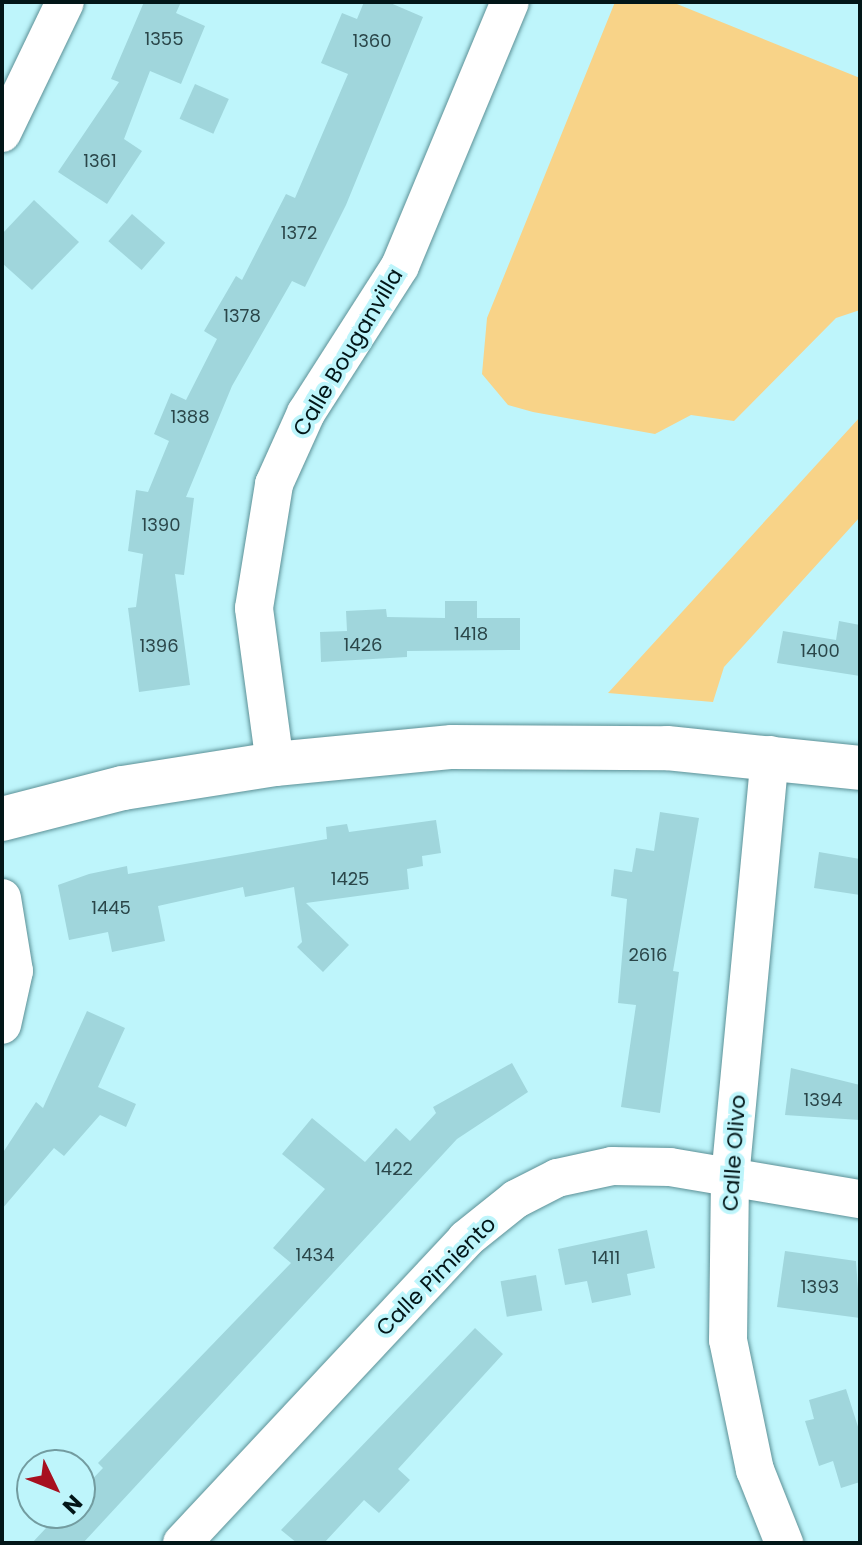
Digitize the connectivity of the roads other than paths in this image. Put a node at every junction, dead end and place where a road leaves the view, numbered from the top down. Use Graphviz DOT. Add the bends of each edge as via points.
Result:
graph roads {
  1 [pos="65,2"];
  2 [pos="510,2"];
  3 [pos="2,133"];
  4 [pos="770,755"];
  5 [pos="275,764"];
  6 [pos="860,768"];
  7 [pos="2,819"];
  8 [pos="2,898"];
  9 [pos="2,1025"];
  10 [pos="730,1178"];
  11 [pos="860,1199"];
  12 [pos="182,1543"];
  13 [pos="784,1543"];
  1 -- 3 [label="street"];
  2 -- 5 [label="street, Calle Bouganvilla" via="400,266 306,413 274,484 254,608"];
  4 -- 5 [label="main road" via="523,746"];
  4 -- 6 [label="main road"];
  4 -- 10 [label="street, Calle Olivo"];
  5 -- 7 [label="main road" via="123,788"];
  8 -- 9 [label="street" via="14,971"];
  10 -- 11 [label="street, Calle Pimiento"];
  10 -- 12 [label="street, Calle Pimiento" via="670,1167 612,1166 557,1178 516,1199 466,1239"];
  10 -- 13 [label="street, Calle Olivo" via="732,1374 755,1470"];
}
